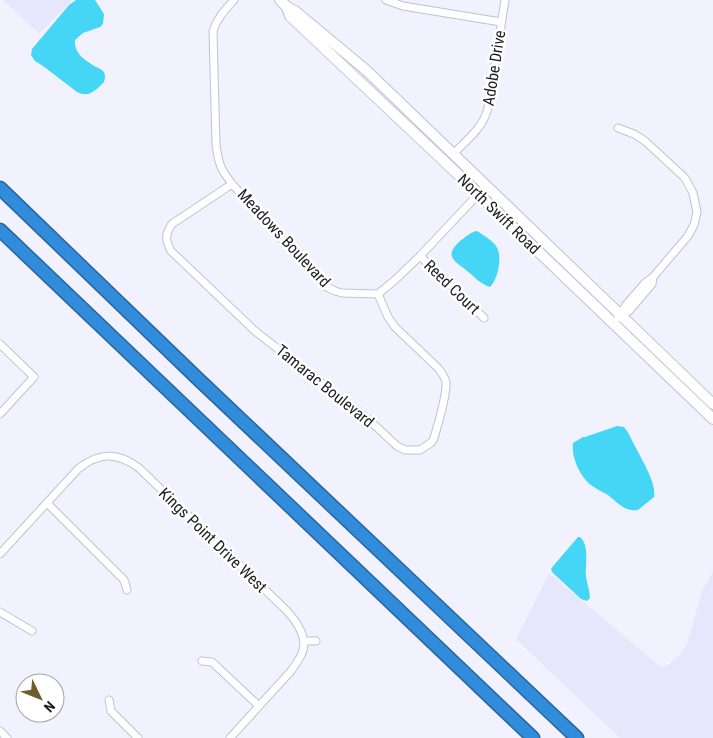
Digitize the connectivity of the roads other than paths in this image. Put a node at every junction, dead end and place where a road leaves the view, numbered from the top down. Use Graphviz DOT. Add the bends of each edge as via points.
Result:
graph roads {
  1 [pos="234,0"];
  2 [pos="386,0"];
  3 [pos="505,0"];
  4 [pos="284,3"];
  5 [pos="501,22"];
  6 [pos="618,128"];
  7 [pos="453,154"];
  8 [pos="232,184"];
  9 [pos="486,186"];
  10 [pos="0,188"];
  11 [pos="478,194"];
  12 [pos="0,230"];
  13 [pos="0,236"];
  14 [pos="420,256"];
  15 [pos="33,262"];
  16 [pos="378,294"];
  17 [pos="621,314"];
  18 [pos="484,318"];
  19 [pos="613,323"];
  20 [pos="0,344"];
  21 [pos="713,404"];
  22 [pos="0,414"];
  23 [pos="713,419"];
  24 [pos="47,503"];
  25 [pos="0,554"];
  26 [pos="128,590"];
  27 [pos="0,612"];
  28 [pos="32,631"];
  29 [pos="304,640"];
  30 [pos="316,641"];
  31 [pos="202,661"];
  32 [pos="482,690"];
  33 [pos="109,700"];
  34 [pos="259,706"];
  35 [pos="0,731"];
  36 [pos="7,738"];
  37 [pos="138,738"];
  38 [pos="230,738"];
  39 [pos="526,738"];
  40 [pos="533,738"];
  41 [pos="577,738"];
  1 -- 8 [label="street, Meadows Boulevard" via="216,21 213,31 216,145 218,161"];
  2 -- 5 [label="street" via="403,6"];
  3 -- 5 [label="street, Adobe Drive"];
  4 -- 7 [label="street, North Swift Road" via="366,70"];
  4 -- 11 [label="street, North Swift Road" via="290,16"];
  5 -- 7 [label="street, Adobe Drive" via="485,118"];
  6 -- 17 [label="street" via="645,141 684,178 691,187 697,212 691,231"];
  7 -- 9 [label="street, North Swift Road"];
  8 -- 16 [label="street, Meadows Boulevard" via="326,286 342,293"];
  8 -- 16 [label="street, Tamarac Boulevard" via="172,224 166,241 171,251 255,330 368,419 397,446 405,450 420,450 434,438 446,383 438,368 397,331"];
  9 -- 11 [label="street"];
  9 -- 17 [label="street, North Swift Road"];
  10 -- 41 [label="highway"];
  11 -- 14 [label="street"];
  11 -- 19 [label="street, North Swift Road"];
  12 -- 15 [label="highway"];
  13 -- 15 [label="highway"];
  14 -- 16 [label="street"];
  14 -- 18 [label="street, Reed Court"];
  15 -- 32 [label="highway"];
  17 -- 19 [label="street"];
  17 -- 21 [label="street, North Swift Road"];
  19 -- 23 [label="street, North Swift Road"];
  20 -- 22 [label="street" via="34,377"];
  24 -- 25 [label="street"];
  24 -- 26 [label="street" via="124,580"];
  24 -- 29 [label="street, Kings Point Drive West" via="87,462 107,452 127,461 139,468 287,611"];
  27 -- 28 [label="street"];
  29 -- 30 [label="street"];
  29 -- 34 [label="street" via="303,650 291,671"];
  31 -- 34 [label="street" via="212,662"];
  32 -- 39 [label="highway"];
  32 -- 40 [label="highway"];
  33 -- 37 [label="street" via="110,711"];
  34 -- 38 [label="street"];
  35 -- 36 [label="street"];
}
